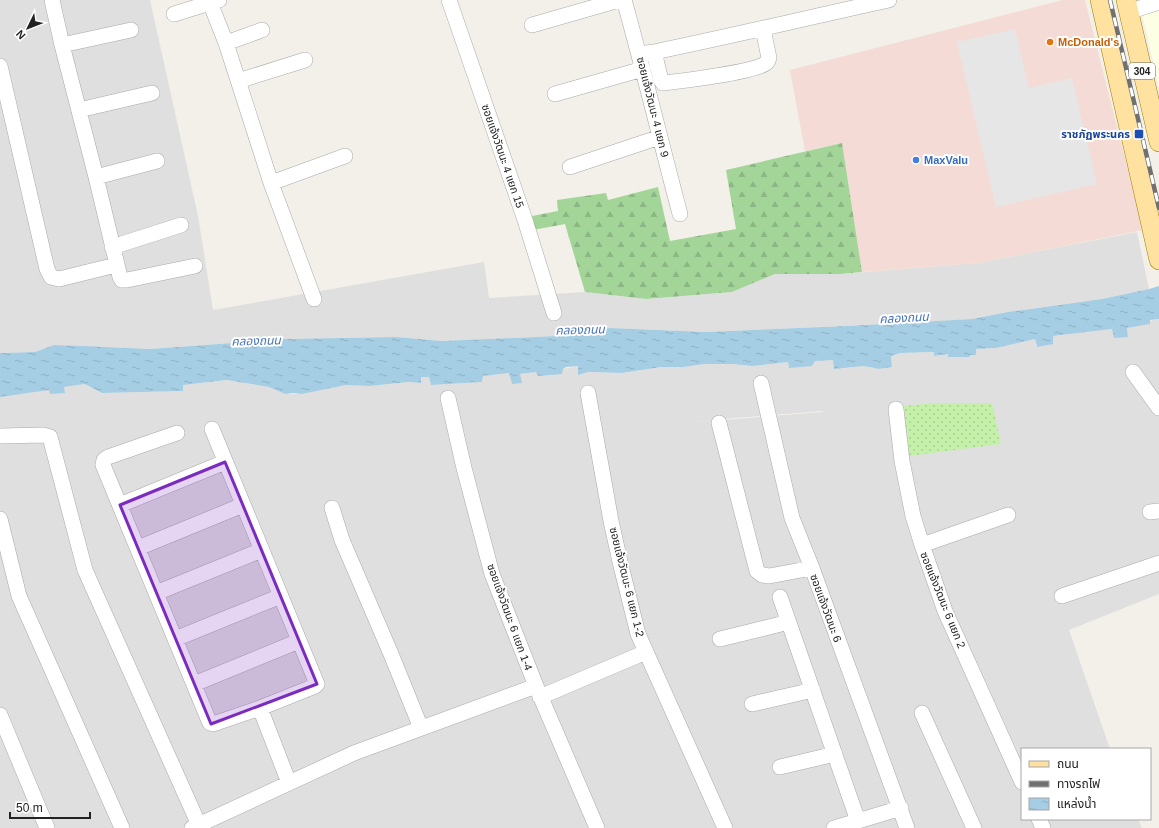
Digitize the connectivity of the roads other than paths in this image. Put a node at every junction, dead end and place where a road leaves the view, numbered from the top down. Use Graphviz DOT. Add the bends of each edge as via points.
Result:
graph roads {
  1 [pos="52,0"];
  2 [pos="449,0"];
  3 [pos="620,0"];
  4 [pos="624,0"];
  5 [pos="887,0"];
  6 [pos="1100,0"];
  7 [pos="213,1"];
  8 [pos="1159,2"];
  9 [pos="838,6"];
  10 [pos="1127,6"];
  11 [pos="174,14"];
  12 [pos="532,25"];
  13 [pos="763,29"];
  14 [pos="131,30"];
  15 [pos="262,30"];
  16 [pos="226,43"];
  17 [pos="62,45"];
  18 [pos="647,54"];
  19 [pos="305,60"];
  20 [pos="0,66"];
  21 [pos="643,69"];
  22 [pos="238,81"];
  23 [pos="152,93"];
  24 [pos="555,94"];
  25 [pos="79,110"];
  26 [pos="660,137"];
  27 [pos="1159,142"];
  28 [pos="345,156"];
  29 [pos="156,161"];
  30 [pos="570,167"];
  31 [pos="96,177"];
  32 [pos="271,183"];
  33 [pos="680,214"];
  34 [pos="181,225"];
  35 [pos="112,247"];
  36 [pos="1159,260"];
  37 [pos="116,265"];
  38 [pos="195,266"];
  39 [pos="314,300"];
  40 [pos="554,313"];
  41 [pos="1133,372"];
  42 [pos="761,383"];
  43 [pos="588,393"];
  44 [pos="448,398"];
  45 [pos="1159,408"];
  46 [pos="896,409"];
  47 [pos="719,423"];
  48 [pos="212,429"];
  49 [pos="177,433"];
  50 [pos="0,436"];
  51 [pos="225,462"];
  52 [pos="120,505"];
  53 [pos="243,505"];
  54 [pos="332,508"];
  55 [pos="1008,515"];
  56 [pos="0,519"];
  57 [pos="922,545"];
  58 [pos="138,548"];
  59 [pos="262,550"];
  60 [pos="1159,563"];
  61 [pos="812,568"];
  62 [pos="156,593"];
  63 [pos="280,596"];
  64 [pos="1062,596"];
  65 [pos="780,597"];
  66 [pos="789,622"];
  67 [pos="175,639"];
  68 [pos="720,639"];
  69 [pos="299,641"];
  70 [pos="646,652"];
  71 [pos="194,684"];
  72 [pos="813,690"];
  73 [pos="538,692"];
  74 [pos="752,704"];
  75 [pos="260,708"];
  76 [pos="922,713"];
  77 [pos="0,715"];
  78 [pos="421,728"];
  79 [pos="835,754"];
  80 [pos="780,767"];
  81 [pos="1021,780"];
  82 [pos="289,783"];
  83 [pos="901,808"];
  84 [pos="858,821"];
  85 [pos="202,825"];
  86 [pos="47,828"];
  87 [pos="122,828"];
  88 [pos="597,828"];
  89 [pos="725,828"];
  90 [pos="834,828"];
  91 [pos="907,828"];
  92 [pos="974,828"];
  1 -- 17 [label="street"];
  2 -- 40 [label="street, ซอยแจ้งวัฒนะ 4 แยก 15"];
  3 -- 12 [label="street"];
  4 -- 18 [label="street, ซอยแจ้งวัฒนะ 4 แยก 9"];
  5 -- 9 [label="street"];
  6 -- 36 [label="main road, 304"];
  7 -- 11 [label="street"];
  7 -- 16 [label="street"];
  8 -- 10 [label="street"];
  9 -- 13 [label="street"];
  10 -- 27 [label="main road, 304"];
  13 -- 18 [label="street"];
  13 -- 18 [label="street" via="769,58 766,63 754,69 664,83"];
  14 -- 17 [label="street"];
  15 -- 16 [label="street"];
  16 -- 22 [label="street"];
  17 -- 25 [label="street"];
  18 -- 21 [label="street, ซอยแจ้งวัฒนะ 4 แยก 9"];
  19 -- 22 [label="street"];
  20 -- 37 [label="street" via="47,269 51,277 58,279"];
  21 -- 24 [label="street"];
  21 -- 26 [label="street, ซอยแจ้งวัฒนะ 4 แยก 9"];
  22 -- 32 [label="street"];
  23 -- 25 [label="street"];
  25 -- 31 [label="street"];
  26 -- 30 [label="street"];
  26 -- 33 [label="street, ซอยแจ้งวัฒนะ 4 แยก 9"];
  28 -- 32 [label="street"];
  29 -- 31 [label="street"];
  31 -- 35 [label="street"];
  32 -- 39 [label="street"];
  34 -- 35 [label="street"];
  35 -- 37 [label="street"];
  37 -- 38 [label="street" via="122,280"];
  41 -- 45 [label="street"];
  42 -- 61 [label="street, ซอยแจ้งวัฒนะ 6" via="792,518"];
  43 -- 70 [label="street, ซอยแจ้งวัฒนะ 6 แยก 1-2" via="621,566 638,634"];
  44 -- 73 [label="street, ซอยแจ้งวัฒนะ 6 แยก 1-4" via="492,574"];
  46 -- 57 [label="street, ซอยแจ้งวัฒนะ 6 แยก 2" via="902,460 913,516"];
  47 -- 61 [label="street" via="757,571 769,576"];
  48 -- 51 [label="street"];
  49 -- 52 [label="street" via="104,460 103,465"];
  50 -- 85 [label="street" via="50,437 85,570"];
  51 -- 52 [label="street"];
  51 -- 53 [label="street"];
  52 -- 58 [label="street"];
  53 -- 58 [label="street"];
  53 -- 59 [label="street"];
  54 -- 78 [label="street" via="342,540"];
  55 -- 57 [label="street"];
  56 -- 87 [label="street" via="19,596"];
  57 -- 81 [label="street, ซอยแจ้งวัฒนะ 6 แยก 2" via="945,612"];
  58 -- 62 [label="street"];
  59 -- 62 [label="street"];
  59 -- 63 [label="street"];
  60 -- 64 [label="street"];
  61 -- 83 [label="street, ซอยแจ้งวัฒนะ 6"];
  62 -- 67 [label="street"];
  63 -- 67 [label="street"];
  63 -- 69 [label="street"];
  65 -- 66 [label="street"];
  66 -- 68 [label="street"];
  66 -- 72 [label="street"];
  67 -- 71 [label="street"];
  69 -- 71 [label="street"];
  69 -- 75 [label="street" via="317,684"];
  70 -- 73 [label="street"];
  70 -- 89 [label="street, ซอยแจ้งวัฒนะ 6 แยก 1-2"];
  71 -- 75 [label="street" via="211,724"];
  72 -- 74 [label="street"];
  72 -- 79 [label="street"];
  73 -- 78 [label="street"];
  73 -- 88 [label="street, ซอยแจ้งวัฒนะ 6 แยก 1-4"];
  75 -- 82 [label="street"];
  76 -- 92 [label="street"];
  77 -- 86 [label="street"];
  78 -- 82 [label="street" via="354,753"];
  79 -- 80 [label="street"];
  79 -- 84 [label="street"];
  82 -- 85 [label="street"];
  83 -- 84 [label="street"];
  83 -- 91 [label="street, ซอยแจ้งวัฒนะ 6"];
  84 -- 90 [label="street"];
}
